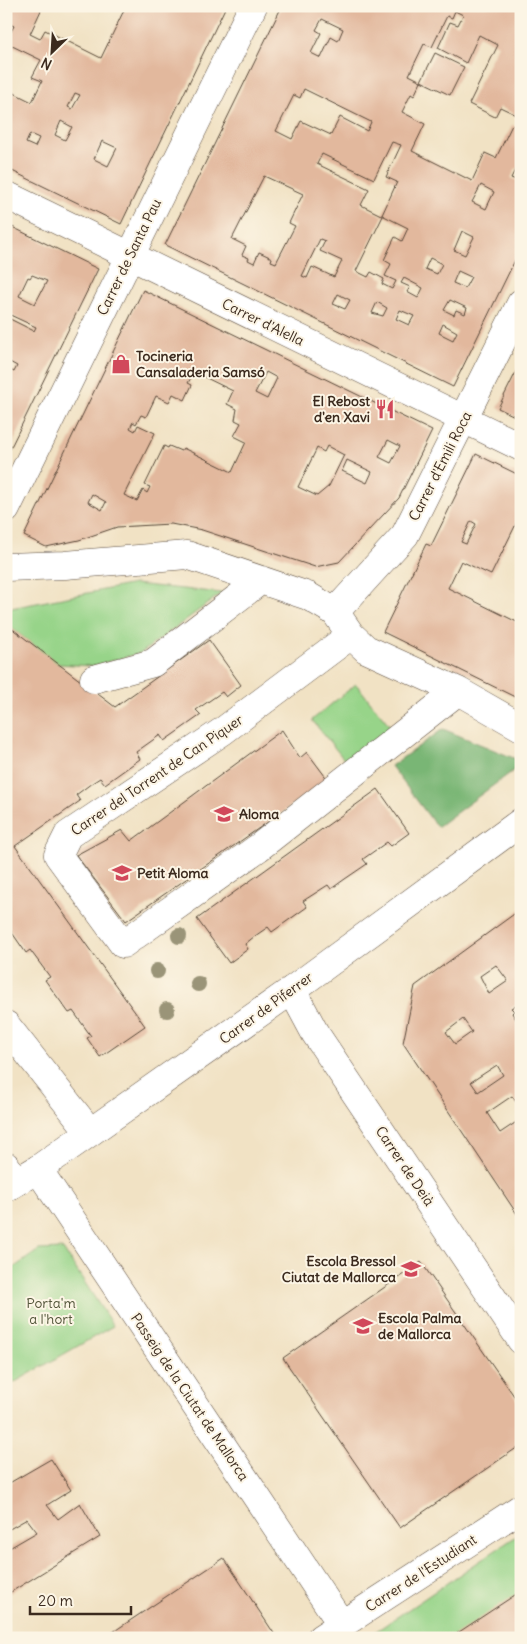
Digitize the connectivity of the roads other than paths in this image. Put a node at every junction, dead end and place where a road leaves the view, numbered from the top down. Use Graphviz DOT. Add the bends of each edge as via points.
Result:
graph roads {
  1 [pos="253,6"];
  2 [pos="6,195"];
  3 [pos="130,257"];
  4 [pos="521,303"];
  5 [pos="463,420"];
  6 [pos="521,447"];
  7 [pos="6,509"];
  8 [pos="6,567"];
  9 [pos="260,580"];
  10 [pos="335,612"];
  11 [pos="351,635"];
  12 [pos="94,679"];
  13 [pos="458,691"];
  14 [pos="521,727"];
  15 [pos="521,822"];
  16 [pos="292,990"];
  17 [pos="6,1025"];
  18 [pos="90,1132"];
  19 [pos="17,1176"];
  20 [pos="521,1340"];
  21 [pos="521,1508"];
  22 [pos="331,1631"];
  1 -- 3 [label="street, Carrer de Santa Pau"];
  2 -- 3 [label="street, Carrer d'Alella"];
  3 -- 5 [label="street, Carrer d'Alella"];
  3 -- 7 [label="street, Carrer de Santa Pau"];
  4 -- 5 [label="street, Carrer d'Emili Roca"];
  5 -- 6 [label="street, Carrer d'Alella"];
  5 -- 10 [label="street, Carrer d'Emili Roca" via="405,535"];
  8 -- 9 [label="street" via="65,566 187,555"];
  9 -- 10 [label="street" via="308,596"];
  9 -- 12 [label="street" via="153,663"];
  10 -- 11 [label="street"];
  11 -- 13 [label="street" via="366,649"];
  11 -- 13 [label="street, Carrer del Torrent de Can Piquer" via="223,731 68,835 58,855 123,944 258,848"];
  13 -- 14 [label="street"];
  15 -- 16 [label="street, Carrer de Piferrer"];
  16 -- 18 [label="street, Carrer de Piferrer"];
  16 -- 20 [label="street, Carrer de Deià" via="315,1033"];
  17 -- 18 [label="street"];
  18 -- 19 [label="street, Carrer de Piferrer"];
  19 -- 22 [label="street, Passeig de la Ciutat de Mallorca"];
  21 -- 22 [label="street, Carrer de l'Estudiant"];
}
